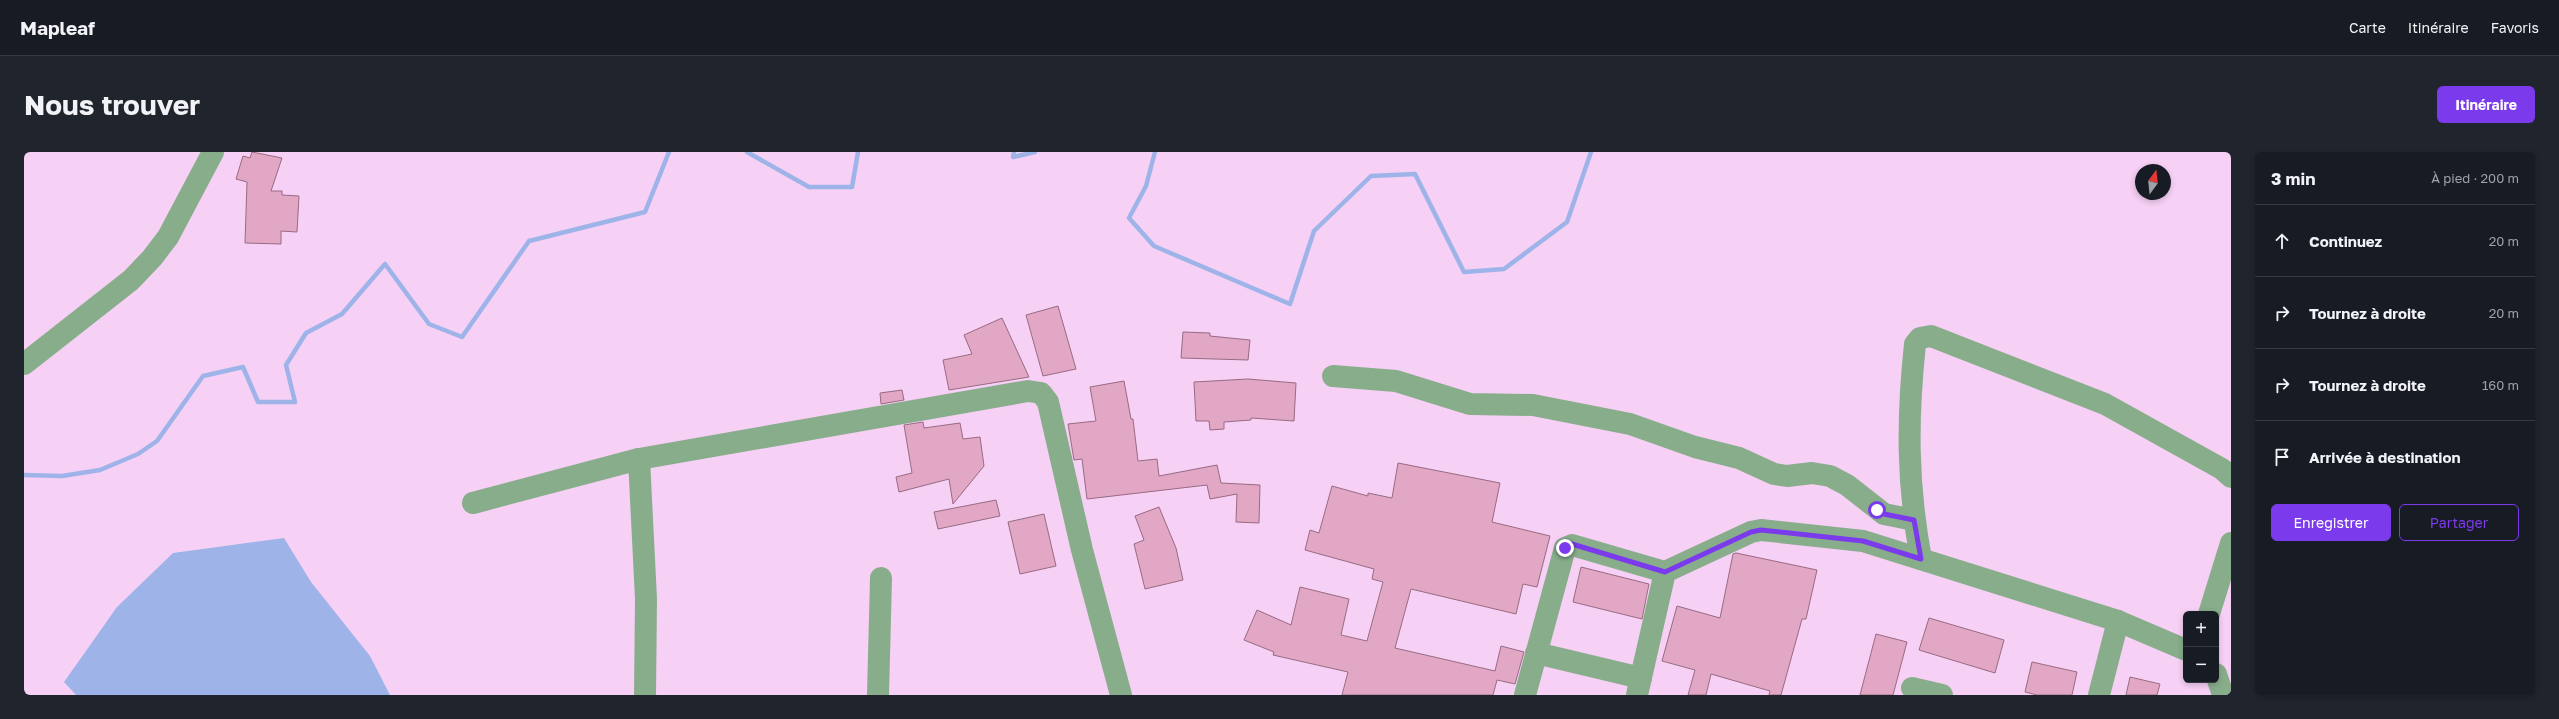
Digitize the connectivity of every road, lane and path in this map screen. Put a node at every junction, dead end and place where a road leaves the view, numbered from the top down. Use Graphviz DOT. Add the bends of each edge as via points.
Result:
graph roads {
  1 [pos="213,152"];
  2 [pos="24,364"];
  3 [pos="1332,376"];
  4 [pos="639,459"];
  5 [pos="2231,477"];
  6 [pos="473,503"];
  7 [pos="1914,520"];
  8 [pos="2231,543"];
  9 [pos="1921,559"];
  10 [pos="1665,572"];
  11 [pos="881,578"];
  12 [pos="2211,611"];
  13 [pos="2118,621"];
  14 [pos="2183,649"];
  15 [pos="1536,653"];
  16 [pos="2219,683"];
  17 [pos="1639,687"];
  18 [pos="1912,688"];
  19 [pos="645,695"];
  20 [pos="878,695"];
  21 [pos="1121,695"];
  22 [pos="1525,695"];
  23 [pos="1942,695"];
  24 [pos="2099,695"];
  25 [pos="2223,695"];
  1 -- 2 [label="street" via="168,237 152,258 131,280"];
  3 -- 7 [label="street" via="1396,381 1470,404 1533,405 1630,424 1695,447 1739,458 1774,474 1787,476 1812,473 1830,476 1847,485 1884,514"];
  4 -- 6 [label="street"];
  4 -- 19 [label="street" via="646,599"];
  4 -- 21 [label="street" via="1028,391 1041,392 1048,402 1082,550"];
  5 -- 7 [label="street" via="2222,469 2105,404 1931,336 1920,338 1915,344 1908,424"];
  7 -- 9 [label="street"];
  8 -- 12 [label="street"];
  9 -- 10 [label="street" via="1863,541 1761,530 1751,532"];
  9 -- 13 [label="street"];
  10 -- 15 [label="street" via="1572,544 1565,548"];
  10 -- 17 [label="street"];
  11 -- 20 [label="street"];
  13 -- 14 [label="street"];
  13 -- 24 [label="street"];
  15 -- 17 [label="street"];
  15 -- 22 [label="street"];
  16 -- 25 [label="street"];
  18 -- 23 [label="street"];
}
